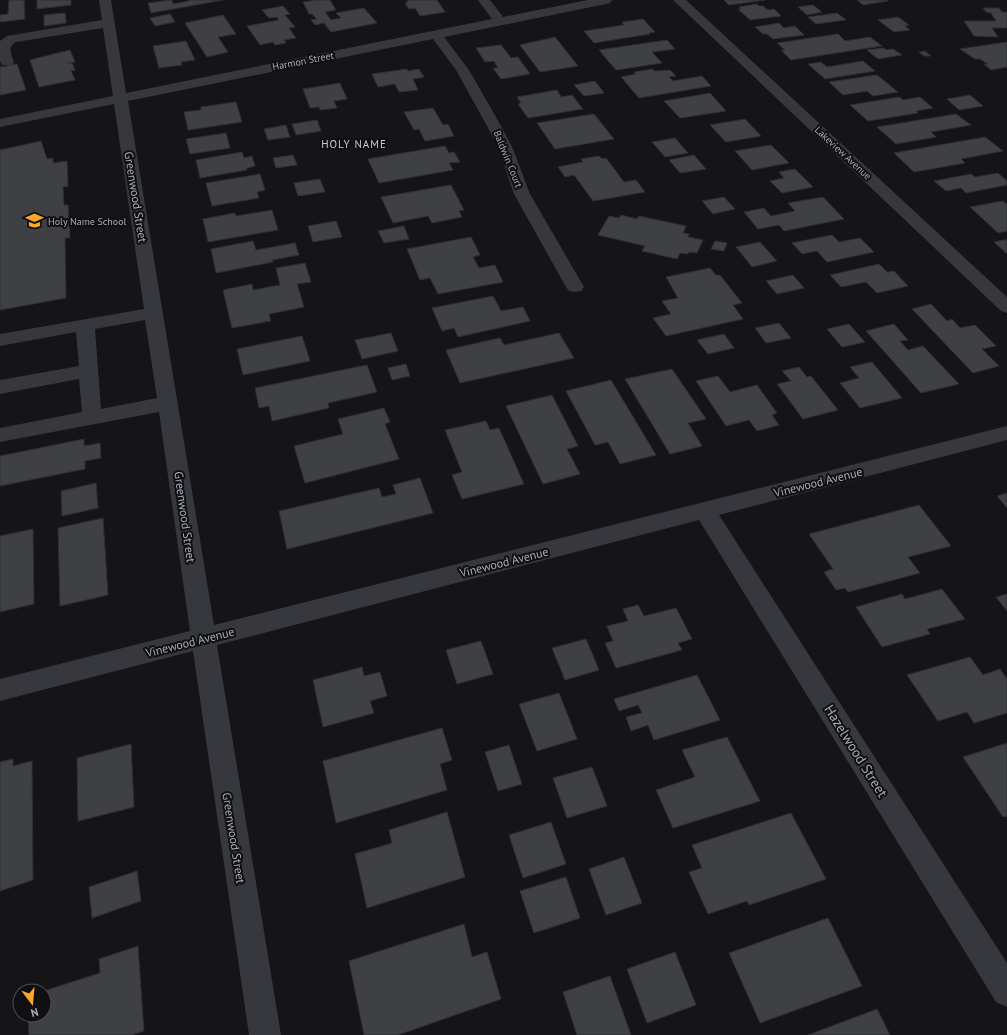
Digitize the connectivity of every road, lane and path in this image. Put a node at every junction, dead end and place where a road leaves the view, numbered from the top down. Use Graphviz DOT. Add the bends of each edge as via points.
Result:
graph roads {
  1 [pos="105,0"];
  2 [pos="484,0"];
  3 [pos="606,0"];
  4 [pos="679,0"];
  5 [pos="500,21"];
  6 [pos="109,22"];
  7 [pos="436,34"];
  8 [pos="7,62"];
  9 [pos="120,98"];
  10 [pos="0,123"];
  11 [pos="574,287"];
  12 [pos="1007,307"];
  13 [pos="154,313"];
  14 [pos="85,325"];
  15 [pos="0,340"];
  16 [pos="88,371"];
  17 [pos="0,388"];
  18 [pos="168,403"];
  19 [pos="92,418"];
  20 [pos="1007,433"];
  21 [pos="0,435"];
  22 [pos="705,511"];
  23 [pos="204,639"];
  24 [pos="0,690"];
  25 [pos="1007,991"];
  26 [pos="265,1035"];
  1 -- 6 [label="street, Greenwood Street"];
  2 -- 5 [label="street"];
  3 -- 5 [label="street, Harmon Street"];
  4 -- 12 [label="street, Lakeview Avenue"];
  5 -- 7 [label="street, Harmon Street"];
  6 -- 8 [label="street" via="12,40 5,43 3,48"];
  6 -- 9 [label="street, Greenwood Street"];
  7 -- 9 [label="street, Harmon Street"];
  7 -- 11 [label="street, Baldwin Court" via="462,70 494,126 506,149 522,194"];
  9 -- 10 [label="street, Harmon Street"];
  9 -- 13 [label="street, Greenwood Street"];
  13 -- 14 [label="street"];
  13 -- 18 [label="street, Greenwood Street"];
  14 -- 15 [label="street"];
  14 -- 16 [label="street"];
  16 -- 17 [label="street"];
  16 -- 19 [label="street"];
  18 -- 19 [label="street"];
  18 -- 23 [label="street, Greenwood Street"];
  19 -- 21 [label="street"];
  20 -- 22 [label="street, Vinewood Avenue"];
  22 -- 23 [label="street, Vinewood Avenue"];
  22 -- 25 [label="street, Hazelwood Street"];
  23 -- 24 [label="street, Vinewood Avenue"];
  23 -- 26 [label="street, Greenwood Street"];
}
